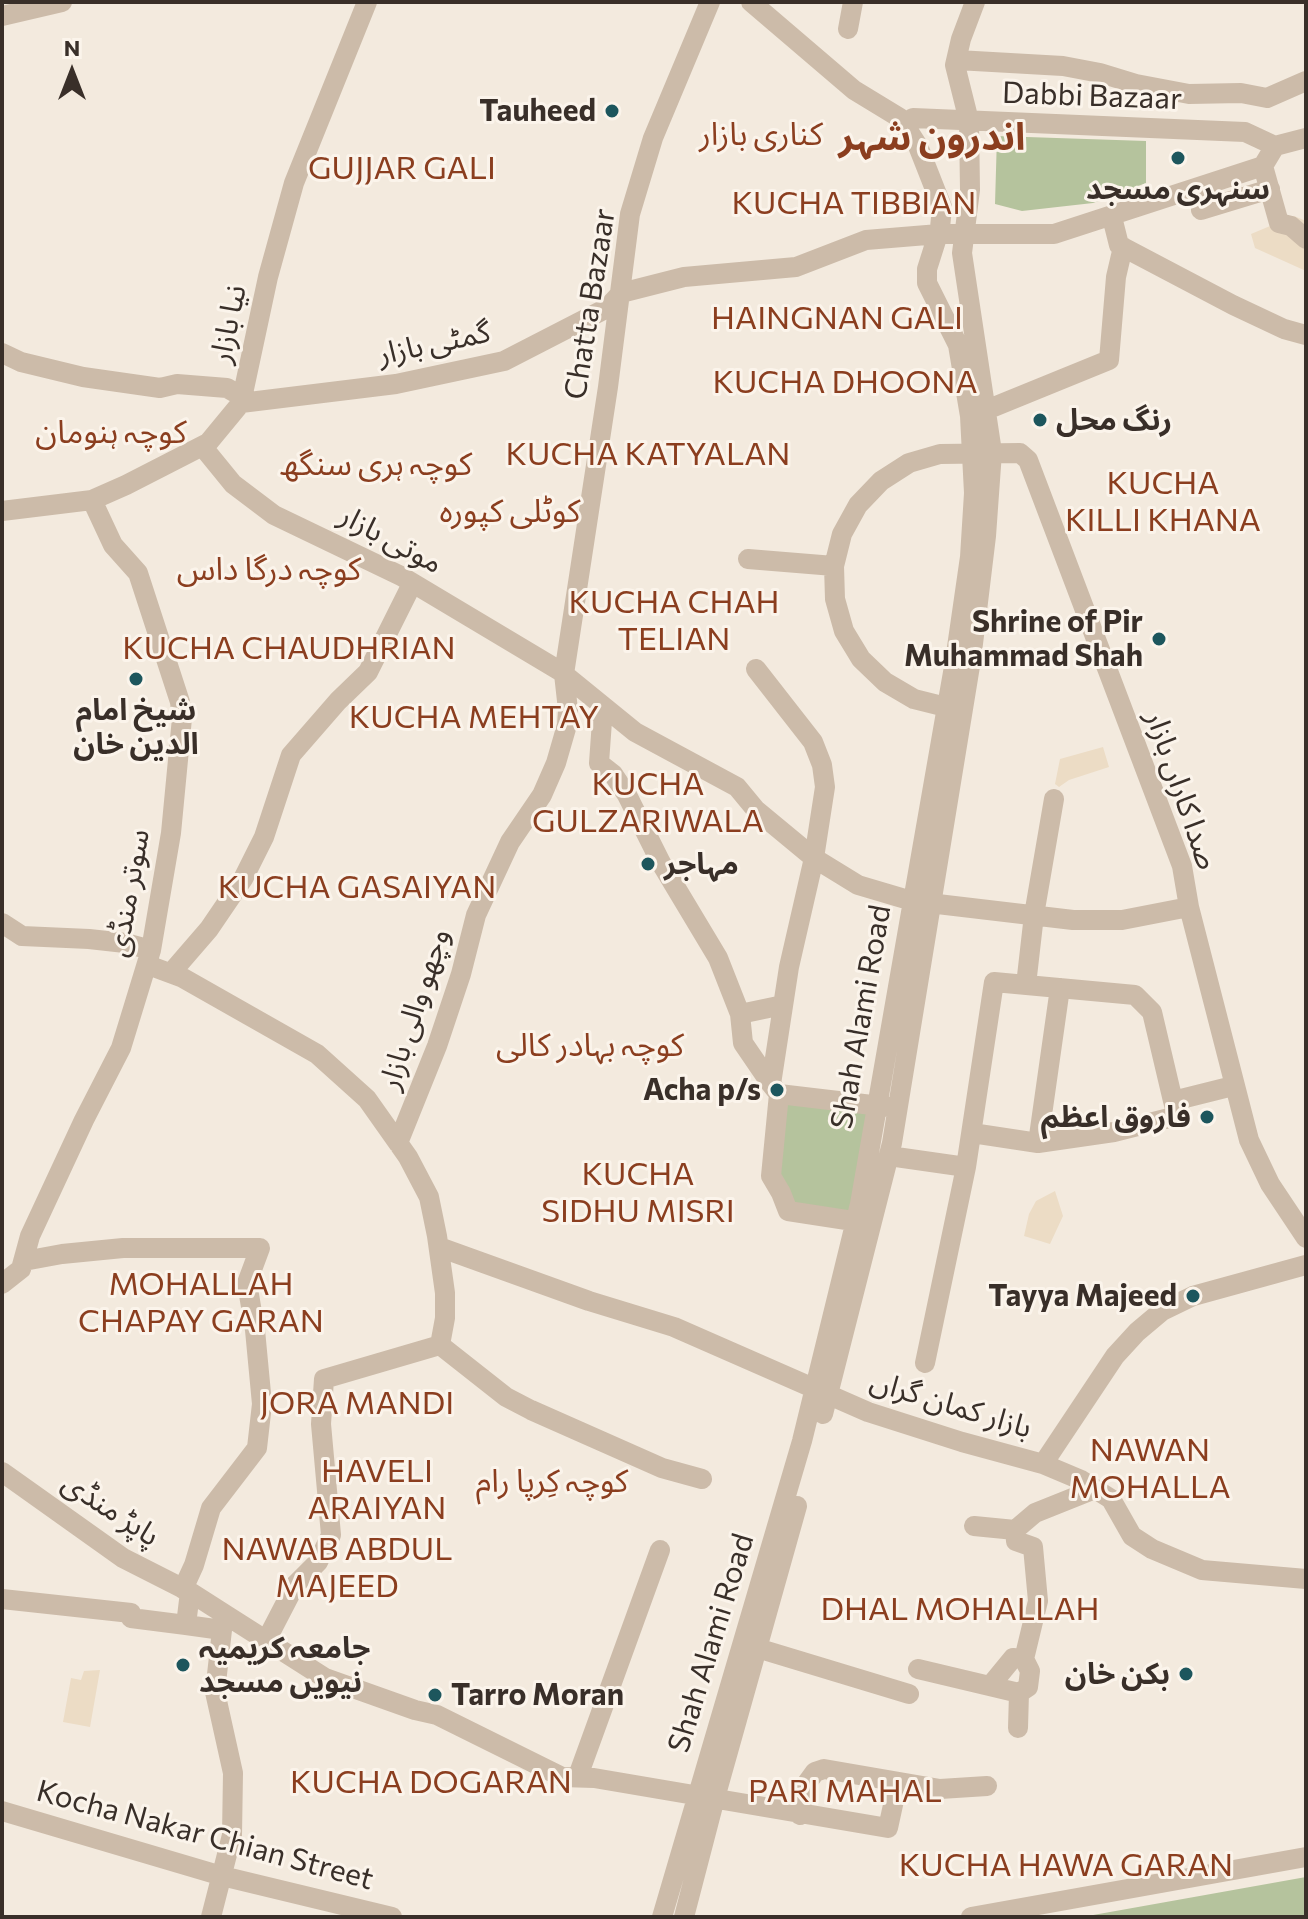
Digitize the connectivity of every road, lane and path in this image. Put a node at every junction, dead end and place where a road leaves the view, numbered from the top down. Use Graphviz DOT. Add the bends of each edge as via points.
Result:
graph roads {
  1 [pos="62,2"];
  2 [pos="367,2"];
  3 [pos="710,2"];
  4 [pos="751,2"];
  5 [pos="853,2"];
  6 [pos="975,2"];
  7 [pos="2,16"];
  8 [pos="848,29"];
  9 [pos="957,60"];
  10 [pos="1306,81"];
  11 [pos="969,121"];
  12 [pos="905,123"];
  13 [pos="1306,138"];
  14 [pos="1275,146"];
  15 [pos="1263,166"];
  16 [pos="1270,189"];
  17 [pos="1201,210"];
  18 [pos="1112,217"];
  19 [pos="939,234"];
  20 [pos="963,235"];
  21 [pos="1306,239"];
  22 [pos="1123,247"];
  23 [pos="621,293"];
  24 [pos="1305,333"];
  25 [pos="2,353"];
  26 [pos="242,400"];
  27 [pos="978,414"];
  28 [pos="202,446"];
  29 [pos="983,452"];
  30 [pos="92,500"];
  31 [pos="2,511"];
  32 [pos="748,559"];
  33 [pos="834,566"];
  34 [pos="412,584"];
  35 [pos="756,669"];
  36 [pos="564,674"];
  37 [pos="603,707"];
  38 [pos="946,707"];
  39 [pos="1054,799"];
  40 [pos="814,858"];
  41 [pos="920,902"];
  42 [pos="1189,907"];
  43 [pos="1034,915"];
  44 [pos="2,923"];
  45 [pos="150,958"];
  46 [pos="171,973"];
  47 [pos="1026,985"];
  48 [pos="1060,988"];
  49 [pos="783,1005"];
  50 [pos="740,1014"];
  51 [pos="1233,1086"];
  52 [pos="775,1089"];
  53 [pos="1173,1101"];
  54 [pos="876,1105"];
  55 [pos="897,1108"];
  56 [pos="972,1133"];
  57 [pos="398,1143"];
  58 [pos="1038,1143"];
  59 [pos="889,1156"];
  60 [pos="966,1167"];
  61 [pos="863,1223"];
  62 [pos="1306,1238"];
  63 [pos="439,1247"];
  64 [pos="24,1261"];
  65 [pos="1306,1265"];
  66 [pos="2,1284"];
  67 [pos="440,1345"];
  68 [pos="925,1363"];
  69 [pos="822,1392"];
  70 [pos="1043,1464"];
  71 [pos="2,1472"];
  72 [pos="702,1479"];
  73 [pos="1095,1489"];
  74 [pos="974,1526"];
  75 [pos="1015,1530"];
  76 [pos="660,1550"];
  77 [pos="1306,1579"];
  78 [pos="186,1590"];
  79 [pos="2,1599"];
  80 [pos="224,1622"];
  81 [pos="186,1625"];
  82 [pos="267,1639"];
  83 [pos="757,1648"];
  84 [pos="1024,1659"];
  85 [pos="918,1669"];
  86 [pos="990,1686"];
  87 [pos="1019,1693"];
  88 [pos="909,1694"];
  89 [pos="1018,1728"];
  90 [pos="578,1776"];
  91 [pos="898,1782"];
  92 [pos="987,1786"];
  93 [pos="706,1797"];
  94 [pos="2,1811"];
  95 [pos="800,1815"];
  96 [pos="1306,1857"];
  97 [pos="222,1876"];
  98 [pos="211,1917"];
  99 [pos="392,1917"];
  100 [pos="662,1917"];
  101 [pos="684,1917"];
  102 [pos="971,1917"];
  1 -- 7 [label="street"];
  2 -- 26 [label="street, نیا بازار" via="294,183"];
  3 -- 23 [label="street, Chatta Bazaar" via="653,138 630,214"];
  4 -- 12 [label="street" via="843,81"];
  5 -- 8 [label="street"];
  6 -- 9 [label="street"];
  9 -- 10 [label="street" via="1063,66 1189,94 1267,98"];
  9 -- 11 [label="street, Shah Alami Road"];
  11 -- 12 [label="street, Dabbi Bazaar" via="913,118"];
  11 -- 14 [label="street, Dabbi Bazaar" via="1245,132"];
  11 -- 20 [label="street, Shah Alami Road" via="969,202"];
  12 -- 19 [label="street, Shah Alami Road" via="941,202"];
  13 -- 14 [label="street"];
  14 -- 15 [label="street"];
  15 -- 16 [label="street"];
  15 -- 18 [label="street"];
  16 -- 17 [label="street"];
  16 -- 21 [label="street" via="1279,223"];
  18 -- 20 [label="street" via="1054,234"];
  18 -- 22 [label="street"];
  19 -- 20 [label="street"];
  19 -- 23 [label="street" via="866,240 796,267 684,277"];
  19 -- 27 [label="street, Shah Alami Road" via="927,283 958,345"];
  20 -- 27 [label="street, Shah Alami Road"];
  22 -- 24 [label="street" via="1233,305"];
  22 -- 27 [label="street" via="1109,360"];
  23 -- 26 [label="street, گمٹی بازار" via="607,308 504,361 396,384"];
  23 -- 36 [label="street, Chatta Bazaar"];
  25 -- 26 [label="street, گمٹی بازار" via="83,377 160,388 227,388"];
  26 -- 28 [label="street, نیا بازار"];
  27 -- 29 [label="street, Shah Alami Road"];
  28 -- 30 [label="street, نیا بازار"];
  28 -- 34 [label="street, موتی بازار" via="233,484 274,515"];
  29 -- 33 [label="street" via="940,454 909,463 881,481 858,505 842,534"];
  29 -- 38 [label="street, Shah Alami Road"];
  29 -- 41 [label="street, Shah Alami Road" via="986,536 971,660"];
  29 -- 42 [label="street, صدا کاراں بازار" via="1013,451 1028,460 1182,866"];
  30 -- 31 [label="street, نیا بازار"];
  30 -- 45 [label="street, سوتر منڈی" via="113,545 138,573 180,702 171,833"];
  32 -- 33 [label="street"];
  33 -- 38 [label="street" via="835,599 844,631 861,659 914,699"];
  34 -- 36 [label="street, موتی بازار"];
  34 -- 46 [label="street" via="368,672 291,755 264,837 243,879"];
  35 -- 40 [label="street" via="813,742 822,765 825,787"];
  36 -- 37 [label="street, موتی بازار"];
  36 -- 57 [label="street, وچھو والی بازار" via="568,710 556,763 476,915 457,988"];
  37 -- 40 [label="street, موتی بازار" via="635,732 737,787 756,810"];
  37 -- 50 [label="street" via="599,763 627,795 718,958"];
  38 -- 41 [label="street, Shah Alami Road"];
  39 -- 43 [label="street"];
  40 -- 41 [label="street, موتی بازار" via="858,885"];
  40 -- 49 [label="street"];
  41 -- 43 [label="street, موتی بازار"];
  41 -- 54 [label="street, Shah Alami Road"];
  41 -- 55 [label="street, Shah Alami Road"];
  42 -- 43 [label="street, موتی بازار" via="1122,920"];
  42 -- 51 [label="street, صدا کاراں بازار"];
  43 -- 47 [label="street"];
  44 -- 45 [label="street" via="22,936 125,943"];
  45 -- 46 [label="street"];
  45 -- 64 [label="street, سوتر منڈی" via="121,1048 30,1236"];
  46 -- 57 [label="street" via="317,1054 367,1099"];
  47 -- 48 [label="street"];
  47 -- 56 [label="street" via="994,982"];
  48 -- 53 [label="street" via="1135,995 1152,1012"];
  48 -- 58 [label="street"];
  49 -- 50 [label="street"];
  49 -- 52 [label="street"];
  50 -- 52 [label="street" via="743,1043"];
  51 -- 53 [label="street"];
  51 -- 62 [label="street, صدا کاراں بازار" via="1249,1140 1270,1184"];
  52 -- 54 [label="street"];
  52 -- 61 [label="street" via="771,1176 788,1211"];
  53 -- 58 [label="street" via="1177,1116"];
  54 -- 55 [label="street"];
  54 -- 61 [label="street, Shah Alami Road" via="860,1204"];
  55 -- 59 [label="street, Shah Alami Road"];
  56 -- 58 [label="street"];
  56 -- 60 [label="street"];
  57 -- 63 [label="street" via="429,1197"];
  59 -- 60 [label="street"];
  59 -- 61 [label="street, Shah Alami Road"];
  60 -- 68 [label="street"];
  61 -- 69 [label="street, Shah Alami Road"];
  63 -- 67 [label="street" via="445,1293"];
  63 -- 69 [label="street, بازار کمان گراں" via="674,1327"];
  64 -- 66 [label="street, سوتر منڈی"];
  64 -- 78 [label="street" via="133,1248 260,1248 247,1283 262,1404 257,1448 211,1508"];
  65 -- 70 [label="street" via="1186,1298 1162,1311 1115,1356"];
  67 -- 72 [label="street" via="531,1410 662,1468"];
  67 -- 82 [label="street" via="324,1379 321,1424 331,1535 318,1562 295,1585"];
  69 -- 70 [label="street, بازار کمان گراں" via="868,1412"];
  69 -- 83 [label="street, Shah Alami Road"];
  69 -- 93 [label="street, Shah Alami Road"];
  70 -- 73 [label="street, بازار کمان گراں"];
  71 -- 78 [label="street, پاپڑ منڈی" via="123,1558"];
  73 -- 75 [label="street" via="1035,1513"];
  73 -- 77 [label="street, بازار کمان گراں" via="1111,1499 1132,1536 1172,1559 1227,1574"];
  74 -- 75 [label="street"];
  75 -- 84 [label="street" via="1016,1541 1033,1547 1038,1587"];
  76 -- 90 [label="street"];
  78 -- 80 [label="street, پاپڑ منڈی"];
  78 -- 81 [label="street"];
  79 -- 81 [label="street" via="131,1613 131,1618"];
  80 -- 81 [label="street"];
  80 -- 82 [label="street"];
  80 -- 97 [label="street" via="215,1692 233,1773 232,1835"];
  82 -- 90 [label="street" via="325,1678 437,1715 536,1767 562,1777"];
  83 -- 88 [label="street"];
  83 -- 93 [label="street, Shah Alami Road"];
  84 -- 86 [label="street" via="1013,1658"];
  84 -- 87 [label="street" via="1030,1671 1028,1687"];
  85 -- 86 [label="street"];
  86 -- 87 [label="street"];
  87 -- 89 [label="street"];
  90 -- 93 [label="street"];
  91 -- 92 [label="street" via="940,1789"];
  91 -- 95 [label="street" via="824,1769 815,1772"];
  91 -- 95 [label="street" via="888,1828"];
  93 -- 95 [label="street"];
  93 -- 100 [label="street, Shah Alami Road"];
  93 -- 101 [label="street, Shah Alami Road"];
  94 -- 97 [label="street, Kocha Nakar Chian Street"];
  96 -- 102 [label="street"];
  97 -- 98 [label="street"];
  97 -- 99 [label="street, Kocha Nakar Chian Street"];
}
